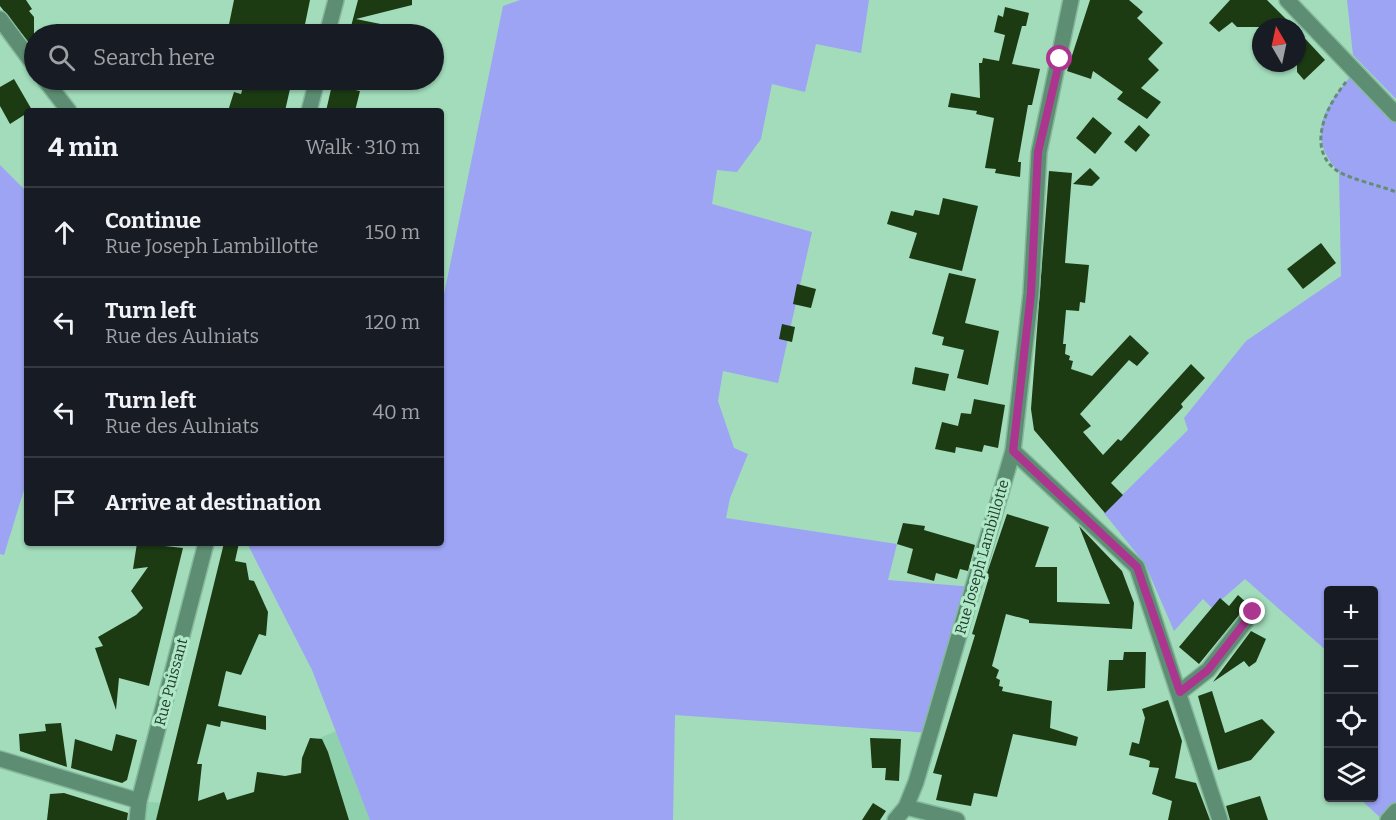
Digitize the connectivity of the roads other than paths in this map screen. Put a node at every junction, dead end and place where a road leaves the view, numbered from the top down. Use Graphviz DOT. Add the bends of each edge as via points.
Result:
graph roads {
  1 [pos="336,0"];
  2 [pos="1071,0"];
  3 [pos="1287,0"];
  4 [pos="0,19"];
  5 [pos="330,24"];
  6 [pos="24,51"];
  7 [pos="53,90"];
  8 [pos="314,90"];
  9 [pos="67,108"];
  10 [pos="310,108"];
  11 [pos="1396,114"];
  12 [pos="1013,451"];
  13 [pos="205,546"];
  14 [pos="1253,612"];
  15 [pos="1180,692"];
  16 [pos="0,759"];
  17 [pos="139,801"];
  18 [pos="906,807"];
  19 [pos="1396,811"];
  20 [pos="137,820"];
  21 [pos="895,820"];
  22 [pos="957,820"];
  23 [pos="1220,820"];
  24 [pos="1388,820"];
  1 -- 5 [label="street"];
  2 -- 12 [label="street, Rue Joseph Lambillotte" via="1038,152 1031,293"];
  3 -- 11 [label="street"];
  4 -- 6 [label="street"];
  7 -- 9 [label="street"];
  8 -- 10 [label="street"];
  12 -- 15 [label="street" via="1137,567"];
  12 -- 18 [label="street, Rue Joseph Lambillotte"];
  13 -- 17 [label="street, Rue Puissant"];
  14 -- 15 [label="street" via="1208,670"];
  15 -- 23 [label="street"];
  16 -- 17 [label="street"];
  17 -- 20 [label="street, Rue Puissant"];
  18 -- 21 [label="street, Rue Joseph Lambillotte"];
  18 -- 22 [label="street"];
  19 -- 24 [label="street"];
}
